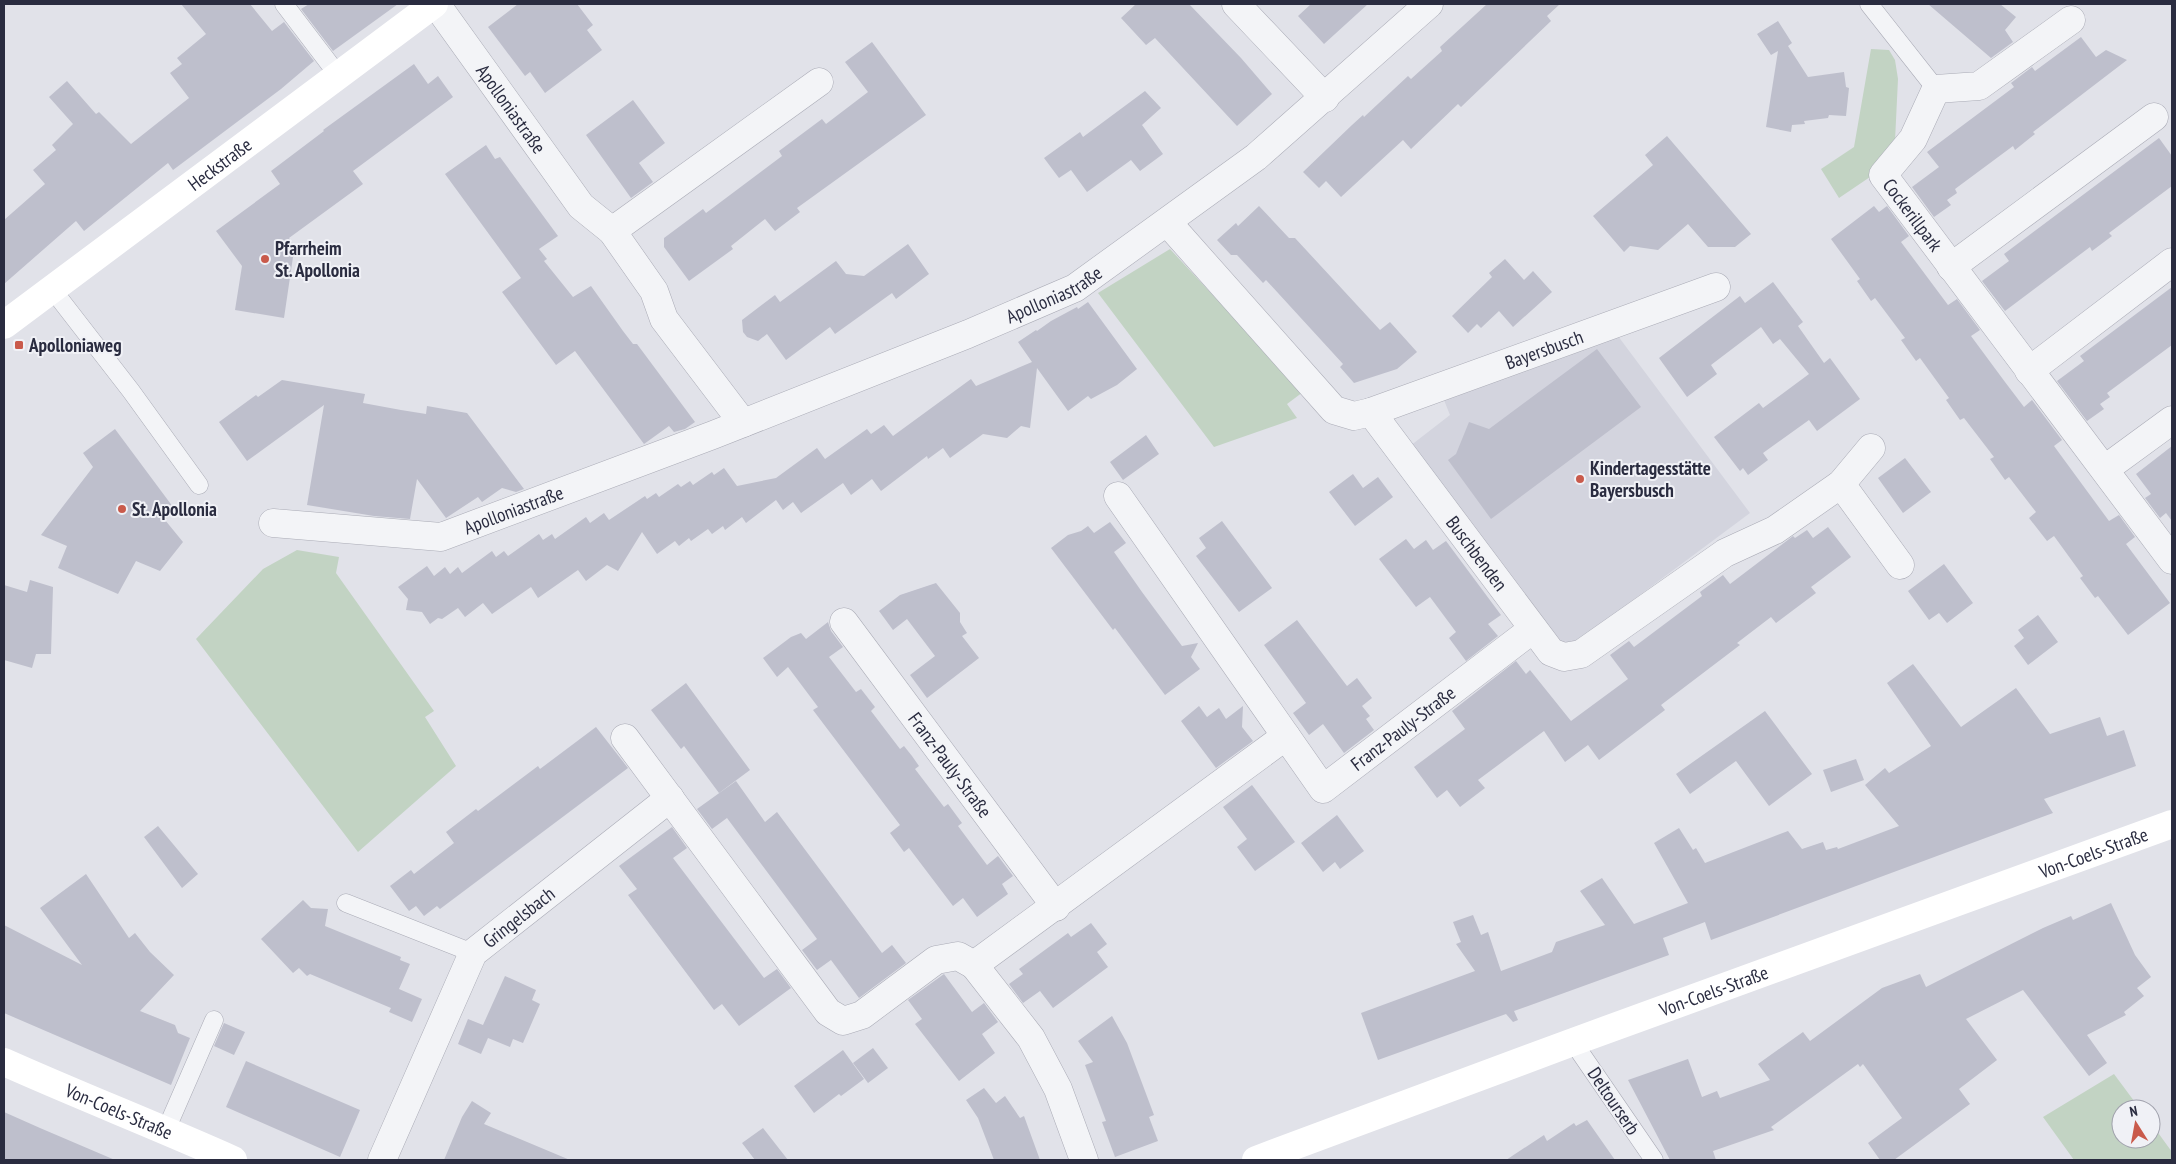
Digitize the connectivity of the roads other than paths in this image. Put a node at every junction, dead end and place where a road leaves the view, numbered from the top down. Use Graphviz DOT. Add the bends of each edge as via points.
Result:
graph roads {
  1 [pos="284,4"];
  2 [pos="435,4"];
  3 [pos="1236,4"];
  4 [pos="1429,4"];
  5 [pos="1869,4"];
  6 [pos="2071,20"];
  7 [pos="338,75"];
  8 [pos="819,82"];
  9 [pos="1936,89"];
  10 [pos="1325,98"];
  11 [pos="2154,117"];
  12 [pos="1168,223"];
  13 [pos="612,230"];
  14 [pos="2172,262"];
  15 [pos="1952,267"];
  16 [pos="1716,287"];
  17 [pos="52,289"];
  18 [pos="4,325"];
  19 [pos="2029,371"];
  20 [pos="1372,412"];
  21 [pos="2172,420"];
  22 [pos="744,423"];
  23 [pos="1871,448"];
  24 [pos="2104,469"];
  25 [pos="1841,484"];
  26 [pos="199,485"];
  27 [pos="1118,496"];
  28 [pos="273,523"];
  29 [pos="2172,560"];
  30 [pos="1900,565"];
  31 [pos="844,622"];
  32 [pos="1533,629"];
  33 [pos="1286,736"];
  34 [pos="625,738"];
  35 [pos="670,798"];
  36 [pos="2172,824"];
  37 [pos="346,903"];
  38 [pos="1056,907"];
  39 [pos="473,953"];
  40 [pos="974,965"];
  41 [pos="214,1020"];
  42 [pos="1573,1042"];
  43 [pos="4,1062"];
  44 [pos="166,1130"];
  45 [pos="233,1160"];
  46 [pos="382,1160"];
  47 [pos="1084,1160"];
  48 [pos="1256,1160"];
  49 [pos="1654,1160"];
  1 -- 7 [label="lane"];
  2 -- 7 [label="main road, Heckstraße"];
  2 -- 13 [label="street, Apolloniastraße" via="581,206"];
  3 -- 10 [label="street"];
  4 -- 10 [label="street, Apolloniastraße"];
  5 -- 9 [label="lane"];
  6 -- 9 [label="street" via="1979,86"];
  7 -- 17 [label="main road, Heckstraße"];
  8 -- 13 [label="street"];
  9 -- 15 [label="street, Cockerillpark" via="1912,139 1884,175"];
  10 -- 12 [label="street, Apolloniastraße" via="1256,158"];
  11 -- 15 [label="street, Cockerillpark"];
  12 -- 20 [label="street" via="1334,410 1354,416"];
  12 -- 22 [label="street, Apolloniastraße" via="1075,288"];
  13 -- 22 [label="street, Apolloniastraße" via="654,291 664,320"];
  14 -- 19 [label="street"];
  15 -- 19 [label="street, Cockerillpark"];
  16 -- 20 [label="street, Bayersbusch"];
  17 -- 18 [label="main road, Heckstraße"];
  17 -- 26 [label="lane"];
  19 -- 24 [label="street, Cockerillpark"];
  20 -- 32 [label="street, Buschbenden"];
  21 -- 24 [label="street"];
  22 -- 28 [label="street, Apolloniastraße" via="440,537"];
  23 -- 25 [label="street, Buschbenden"];
  24 -- 29 [label="street, Cockerillpark"];
  25 -- 30 [label="street"];
  25 -- 32 [label="street, Buschbenden" via="1775,530 1725,553 1581,654 1564,657 1550,652"];
  27 -- 33 [label="street, Franz-Pauly-Straße"];
  31 -- 38 [label="street, Franz-Pauly-Straße"];
  32 -- 33 [label="street, Franz-Pauly-Straße" via="1323,789"];
  33 -- 38 [label="street"];
  34 -- 35 [label="street"];
  35 -- 39 [label="street, Gringelsbach"];
  35 -- 40 [label="street" via="828,1012 843,1021 862,1015 936,960 958,956"];
  36 -- 42 [label="main road, Von-Coels-Straße"];
  37 -- 39 [label="lane"];
  38 -- 40 [label="street"];
  39 -- 46 [label="street, Gringelsbach"];
  40 -- 47 [label="street" via="1031,1038 1058,1089"];
  41 -- 44 [label="lane"];
  42 -- 48 [label="main road, Von-Coels-Straße"];
  42 -- 49 [label="lane, Deltourserb"];
  43 -- 44 [label="main road, Von-Coels-Straße"];
  44 -- 45 [label="main road, Von-Coels-Straße"];
}
